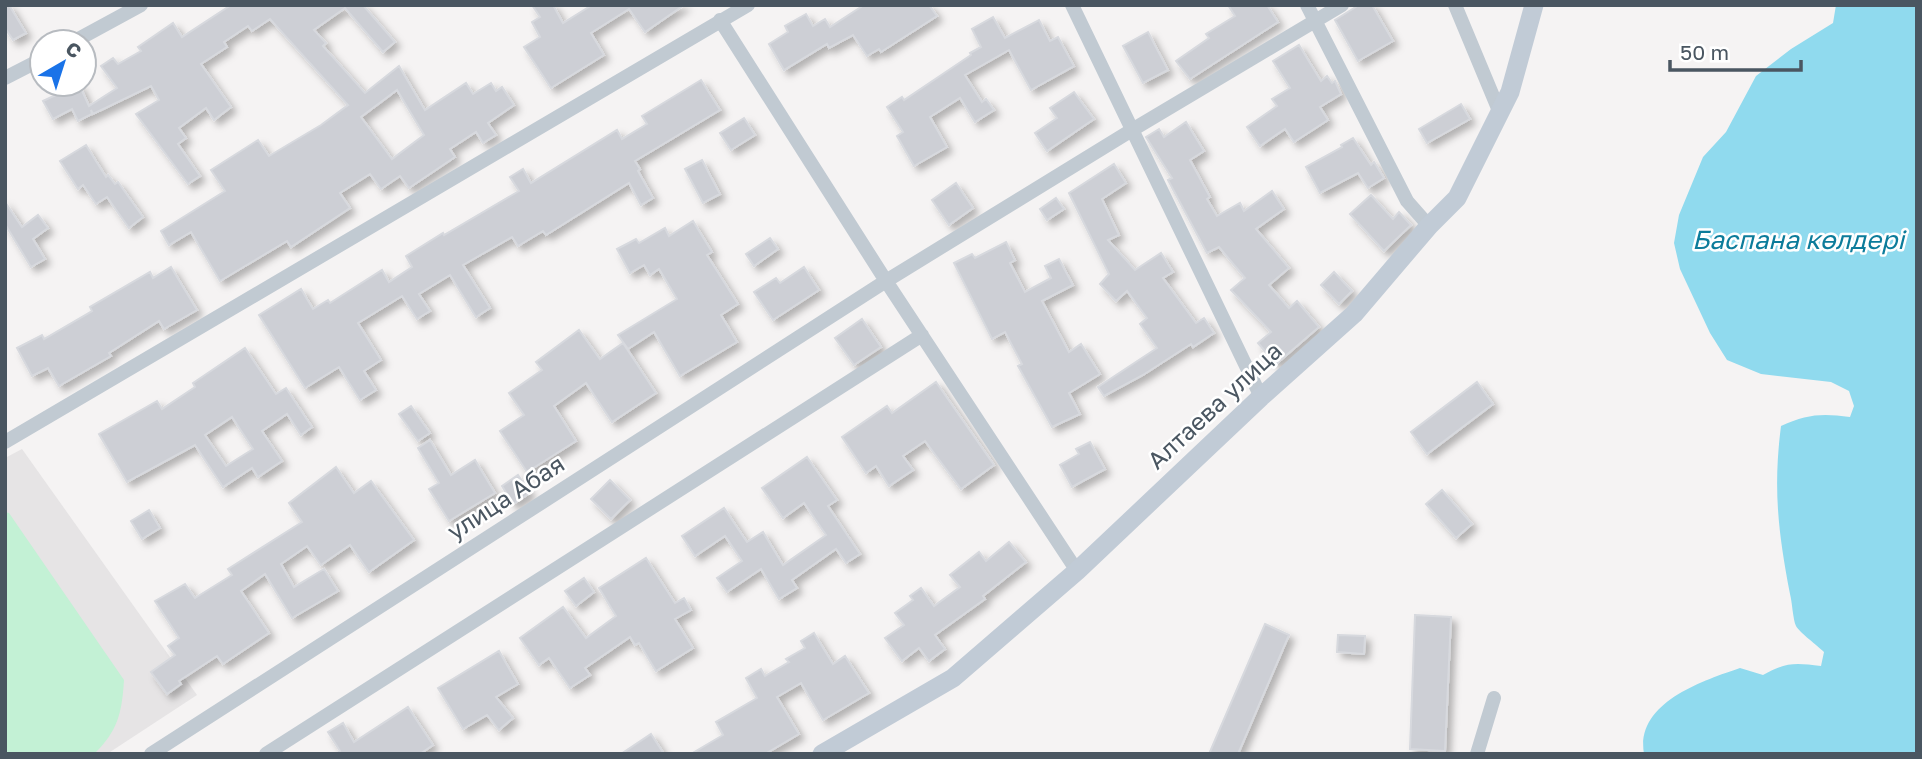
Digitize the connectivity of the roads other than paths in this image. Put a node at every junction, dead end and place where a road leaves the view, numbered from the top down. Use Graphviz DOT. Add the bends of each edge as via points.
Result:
graph roads {
  1 [pos="141,5"];
  2 [pos="748,5"];
  3 [pos="1072,5"];
  4 [pos="1307,5"];
  5 [pos="1342,5"];
  6 [pos="1455,5"];
  7 [pos="1534,5"];
  8 [pos="720,20"];
  9 [pos="1315,22"];
  10 [pos="98,28"];
  11 [pos="28,66"];
  12 [pos="5,78"];
  13 [pos="1500,113"];
  14 [pos="1132,130"];
  15 [pos="1429,226"];
  16 [pos="886,281"];
  17 [pos="922,335"];
  18 [pos="1261,397"];
  19 [pos="5,442"];
  20 [pos="1077,571"];
  21 [pos="1494,698"];
  22 [pos="151,754"];
  23 [pos="266,754"];
  24 [pos="822,754"];
  25 [pos="1477,754"];
  1 -- 10 [label="street"];
  2 -- 8 [label="street"];
  3 -- 14 [label="street"];
  4 -- 9 [label="street"];
  5 -- 9 [label="street, улица Абая"];
  6 -- 13 [label="street"];
  7 -- 13 [label="main road, Алтаева улица"];
  8 -- 16 [label="street"];
  8 -- 19 [label="street"];
  9 -- 14 [label="street, улица Абая"];
  9 -- 15 [label="street" via="1408,201"];
  11 -- 12 [label="street"];
  13 -- 15 [label="main road, Алтаева улица" via="1457,198"];
  14 -- 16 [label="street, улица Абая"];
  14 -- 18 [label="street"];
  15 -- 18 [label="main road, Алтаева улица" via="1354,314"];
  16 -- 17 [label="street"];
  16 -- 22 [label="street, улица Абая"];
  17 -- 20 [label="street"];
  17 -- 23 [label="street"];
  18 -- 20 [label="main road, Алтаева улица"];
  20 -- 24 [label="main road, Алтаева улица" via="953,678"];
  21 -- 25 [label="street"];
}
